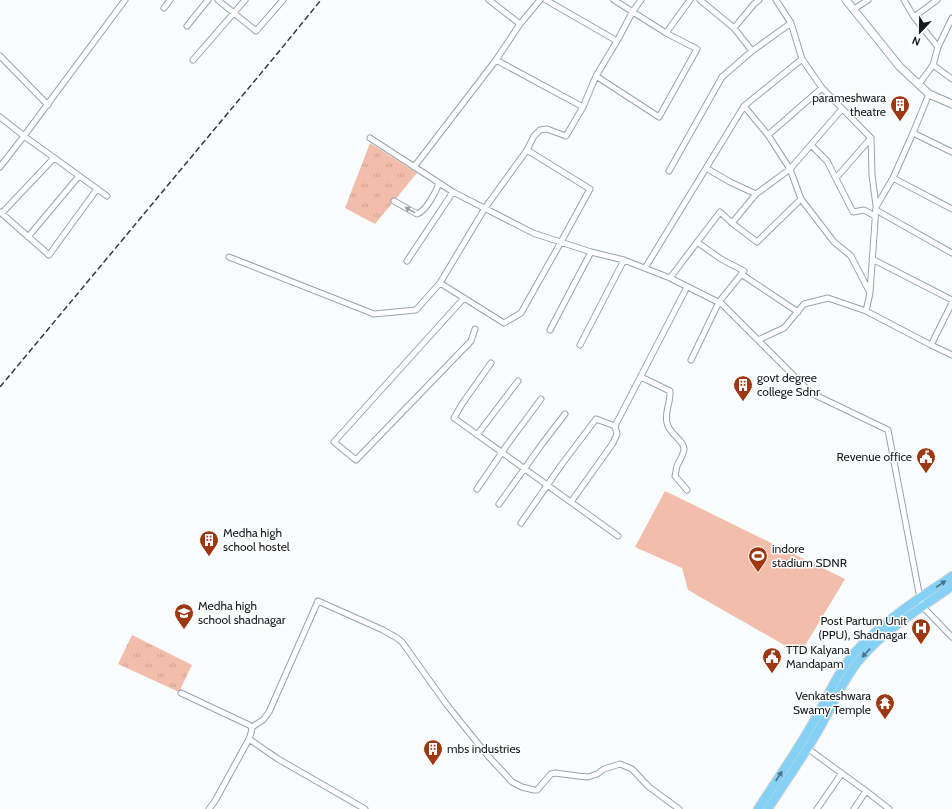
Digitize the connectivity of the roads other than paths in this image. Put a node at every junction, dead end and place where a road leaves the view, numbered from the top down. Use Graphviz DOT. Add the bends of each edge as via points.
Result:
graph roads {
  1 [pos="125,0"];
  2 [pos="170,0"];
  3 [pos="208,0"];
  4 [pos="218,0"];
  5 [pos="245,0"];
  6 [pos="283,0"];
  7 [pos="489,0"];
  8 [pos="540,0"];
  9 [pos="546,0"];
  10 [pos="614,0"];
  11 [pos="641,0"];
  12 [pos="690,0"];
  13 [pos="700,0"];
  14 [pos="759,0"];
  15 [pos="776,0"];
  16 [pos="846,0"];
  17 [pos="868,0"];
  18 [pos="904,0"];
  19 [pos="937,0"];
  20 [pos="164,8"];
  21 [pos="854,8"];
  22 [pos="632,11"];
  23 [pos="234,13"];
  24 [pos="914,16"];
  25 [pos="952,18"];
  26 [pos="791,23"];
  27 [pos="520,24"];
  28 [pos="187,26"];
  29 [pos="734,28"];
  30 [pos="666,33"];
  31 [pos="617,41"];
  32 [pos="938,47"];
  33 [pos="752,51"];
  34 [pos="0,56"];
  35 [pos="802,59"];
  36 [pos="192,60"];
  37 [pos="496,60"];
  38 [pos="933,65"];
  39 [pos="596,76"];
  40 [pos="952,79"];
  41 [pos="919,84"];
  42 [pos="822,88"];
  43 [pos="929,94"];
  44 [pos="952,104"];
  45 [pos="48,105"];
  46 [pos="744,106"];
  47 [pos="583,107"];
  48 [pos="842,109"];
  49 [pos="0,117"];
  50 [pos="913,133"];
  51 [pos="768,135"];
  52 [pos="24,136"];
  53 [pos="370,138"];
  54 [pos="871,138"];
  55 [pos="811,146"];
  56 [pos="527,150"];
  57 [pos="952,152"];
  58 [pos="54,158"];
  59 [pos="0,167"];
  60 [pos="414,167"];
  61 [pos="706,168"];
  62 [pos="790,170"];
  63 [pos="669,171"];
  64 [pos="80,176"];
  65 [pos="836,178"];
  66 [pos="893,178"];
  67 [pos="439,183"];
  68 [pos="97,189"];
  69 [pos="453,192"];
  70 [pos="756,194"];
  71 [pos="107,196"];
  72 [pos="802,199"];
  73 [pos="394,200"];
  74 [pos="485,208"];
  75 [pos="876,208"];
  76 [pos="952,209"];
  77 [pos="1,212"];
  78 [pos="875,216"];
  79 [pos="732,223"];
  80 [pos="28,236"];
  81 [pos="562,242"];
  82 [pos="697,242"];
  83 [pos="591,252"];
  84 [pos="952,253"];
  85 [pos="229,257"];
  86 [pos="872,259"];
  87 [pos="624,260"];
  88 [pos="407,261"];
  89 [pos="645,268"];
  90 [pos="741,274"];
  91 [pos="670,278"];
  92 [pos="440,283"];
  93 [pos="687,287"];
  94 [pos="870,293"];
  95 [pos="464,298"];
  96 [pos="719,302"];
  97 [pos="952,302"];
  98 [pos="798,312"];
  99 [pos="866,312"];
  100 [pos="475,329"];
  101 [pos="550,330"];
  102 [pos="758,340"];
  103 [pos="580,345"];
  104 [pos="931,345"];
  105 [pos="952,355"];
  106 [pos="691,360"];
  107 [pos="491,363"];
  108 [pos="641,377"];
  109 [pos="518,381"];
  110 [pos="541,399"];
  111 [pos="565,414"];
  112 [pos="615,426"];
  113 [pos="477,435"];
  114 [pos="502,452"];
  115 [pos="524,469"];
  116 [pos="548,485"];
  117 [pos="477,489"];
  118 [pos="687,490"];
  119 [pos="571,502"];
  120 [pos="499,504"];
  121 [pos="521,522"];
  122 [pos="618,536"];
  123 [pos="952,576"];
  124 [pos="952,586"];
  125 [pos="920,598"];
  126 [pos="923,607"];
  127 [pos="952,637"];
  128 [pos="181,693"];
  129 [pos="252,727"];
  130 [pos="249,739"];
  131 [pos="807,748"];
  132 [pos="842,773"];
  133 [pos="866,791"];
  134 [pos="209,809"];
  135 [pos="365,809"];
  136 [pos="679,809"];
  137 [pos="758,809"];
  138 [pos="768,809"];
  139 [pos="817,809"];
  140 [pos="854,809"];
  141 [pos="889,809"];
  1 -- 45 [label="street"];
  2 -- 20 [label="street"];
  3 -- 28 [label="street"];
  4 -- 23 [label="street"];
  5 -- 23 [label="street"];
  6 -- 23 [label="street" via="256,31"];
  7 -- 27 [label="street"];
  8 -- 27 [label="street"];
  9 -- 31 [label="street"];
  10 -- 22 [label="street"];
  11 -- 22 [label="street"];
  12 -- 30 [label="street"];
  13 -- 29 [label="street"];
  14 -- 29 [label="street"];
  15 -- 26 [label="street"];
  16 -- 21 [label="main road"];
  17 -- 21 [label="street"];
  18 -- 24 [label="street"];
  19 -- 24 [label="street"];
  21 -- 41 [label="main road" via="900,67"];
  22 -- 30 [label="street"];
  22 -- 31 [label="street"];
  23 -- 36 [label="street"];
  24 -- 32 [label="street"];
  25 -- 32 [label="street"];
  26 -- 33 [label="street"];
  26 -- 35 [label="street"];
  27 -- 37 [label="street"];
  29 -- 33 [label="street"];
  30 -- 39 [label="street" via="697,49 659,117"];
  31 -- 39 [label="street"];
  32 -- 38 [label="street"];
  33 -- 63 [label="street" via="722,78"];
  34 -- 45 [label="street"];
  35 -- 42 [label="street"];
  35 -- 46 [label="street"];
  37 -- 47 [label="street"];
  37 -- 60 [label="street"];
  38 -- 40 [label="street"];
  38 -- 41 [label="street"];
  39 -- 47 [label="street"];
  41 -- 43 [label="main road"];
  42 -- 48 [label="street"];
  42 -- 51 [label="street"];
  43 -- 44 [label="main road"];
  43 -- 50 [label="street"];
  45 -- 52 [label="street"];
  46 -- 51 [label="street"];
  46 -- 61 [label="street"];
  47 -- 56 [label="street" via="566,136 540,130"];
  48 -- 54 [label="street"];
  48 -- 55 [label="street"];
  49 -- 52 [label="street"];
  50 -- 57 [label="street"];
  50 -- 66 [label="street"];
  51 -- 62 [label="street"];
  52 -- 58 [label="street"];
  52 -- 59 [label="street"];
  53 -- 60 [label="street"];
  54 -- 65 [label="street"];
  54 -- 75 [label="street"];
  55 -- 62 [label="street"];
  55 -- 65 [label="street" via="827,161"];
  56 -- 74 [label="street"];
  56 -- 81 [label="street" via="590,189"];
  58 -- 64 [label="street"];
  58 -- 77 [label="street"];
  60 -- 67 [label="street"];
  61 -- 70 [label="street"];
  61 -- 89 [label="street"];
  62 -- 70 [label="street"];
  62 -- 72 [label="street"];
  64 -- 68 [label="street"];
  64 -- 80 [label="street"];
  65 -- 78 [label="street" via="853,212 864,210"];
  66 -- 75 [label="street"];
  66 -- 76 [label="street"];
  67 -- 69 [label="street"];
  67 -- 73 [label="street, one-way" via="420,213 417,214"];
  68 -- 71 [label="street"];
  68 -- 80 [label="street" via="49,255"];
  69 -- 74 [label="street"];
  69 -- 88 [label="street"];
  70 -- 79 [label="street"];
  72 -- 79 [label="street" via="757,242"];
  72 -- 94 [label="street" via="834,242 851,256"];
  74 -- 81 [label="street" via="533,233"];
  74 -- 92 [label="street"];
  75 -- 78 [label="street"];
  75 -- 84 [label="street"];
  77 -- 80 [label="street"];
  78 -- 86 [label="street"];
  79 -- 82 [label="street" via="720,212"];
  81 -- 83 [label="street"];
  81 -- 95 [label="street" via="521,313 504,323"];
  82 -- 90 [label="street" via="744,271"];
  82 -- 91 [label="street"];
  83 -- 87 [label="street"];
  83 -- 101 [label="street"];
  85 -- 92 [label="street" via="374,314 416,310"];
  86 -- 94 [label="street"];
  86 -- 97 [label="street"];
  87 -- 89 [label="street"];
  87 -- 103 [label="street"];
  89 -- 91 [label="street"];
  90 -- 96 [label="street"];
  90 -- 98 [label="street"];
  91 -- 93 [label="street"];
  92 -- 95 [label="street"];
  93 -- 96 [label="street"];
  93 -- 108 [label="street"];
  94 -- 99 [label="street"];
  95 -- 100 [label="street" via="334,442 356,460 471,342"];
  96 -- 102 [label="street"];
  96 -- 106 [label="street"];
  97 -- 104 [label="street"];
  98 -- 99 [label="street" via="804,304 828,298"];
  98 -- 102 [label="street" via="784,328"];
  99 -- 104 [label="street"];
  102 -- 125 [label="street" via="811,393 888,430"];
  104 -- 105 [label="street"];
  107 -- 113 [label="street" via="454,418"];
  108 -- 112 [label="street"];
  108 -- 118 [label="street" via="670,392 666,422 671,432 682,443 684,450 675,476"];
  109 -- 113 [label="street"];
  110 -- 114 [label="street"];
  111 -- 115 [label="street"];
  112 -- 116 [label="street" via="596,419"];
  112 -- 119 [label="street" via="613,443"];
  113 -- 114 [label="street"];
  114 -- 115 [label="street"];
  114 -- 117 [label="street"];
  115 -- 116 [label="street"];
  115 -- 120 [label="street"];
  116 -- 119 [label="street"];
  116 -- 121 [label="street"];
  119 -- 122 [label="street"];
  125 -- 123 [label="main road, one-way"];
  124 -- 126 [label="main road"];
  125 -- 126 [label="street"];
  137 -- 125 [label="main road, one-way" via="855,651 884,624"];
  126 -- 127 [label="street"];
  126 -- 131 [label="main road, one-way" via="891,630 863,656 850,672"];
  128 -- 129 [label="street"];
  129 -- 130 [label="street"];
  129 -- 136 [label="street" via="263,720 269,712 318,601 383,630 402,642 451,710 512,782 537,790 551,774 588,776 620,764 632,769 649,787"];
  130 -- 134 [label="street"];
  130 -- 135 [label="street" via="278,759"];
  131 -- 132 [label="street"];
  131 -- 138 [label="main road"];
  132 -- 133 [label="street"];
  132 -- 139 [label="street"];
  133 -- 140 [label="street"];
  133 -- 141 [label="street"];
}
